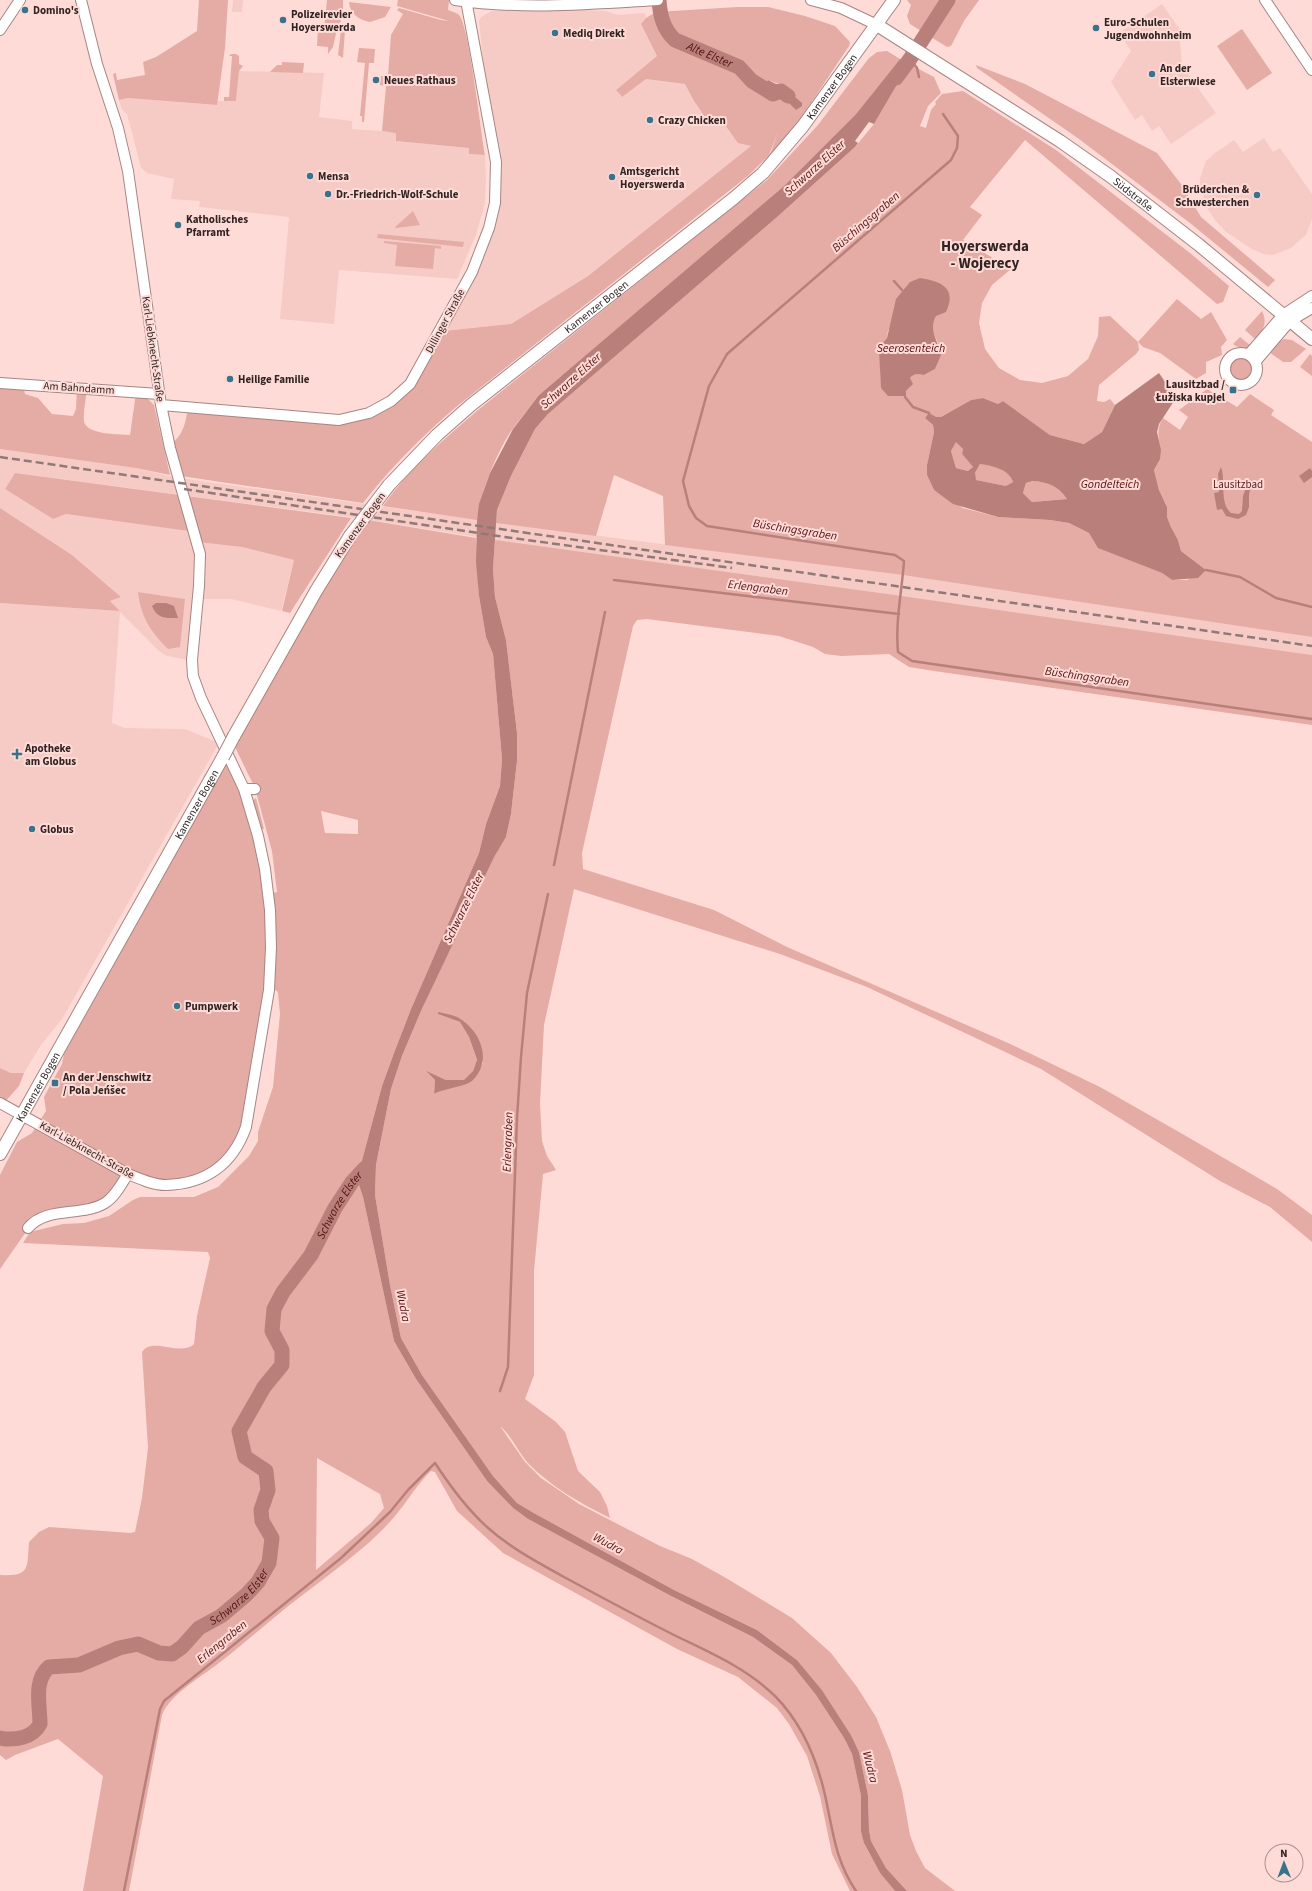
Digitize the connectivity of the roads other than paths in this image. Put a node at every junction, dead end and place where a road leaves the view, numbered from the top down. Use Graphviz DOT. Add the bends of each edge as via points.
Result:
graph roads {
  1 [pos="20,0"];
  2 [pos="81,0"];
  3 [pos="455,0"];
  4 [pos="651,0"];
  5 [pos="658,0"];
  6 [pos="811,0"];
  7 [pos="894,0"];
  8 [pos="1265,0"];
  9 [pos="467,1"];
  10 [pos="877,24"];
  11 [pos="0,30"];
  12 [pos="1312,70"];
  13 [pos="1312,296"];
  14 [pos="1312,308"];
  15 [pos="1286,318"];
  16 [pos="1312,339"];
  17 [pos="1252,358"];
  18 [pos="0,383"];
  19 [pos="159,394"];
  20 [pos="161,405"];
  21 [pos="255,788"];
  22 [pos="244,789"];
  23 [pos="0,1103"];
  24 [pos="22,1115"];
  25 [pos="0,1154"];
  26 [pos="128,1174"];
  27 [pos="28,1228"];
  1 -- 11 [label="street"];
  2 -- 19 [label="street, Karl-Liebknecht-Straße" via="130,176"];
  3 -- 9 [label="street"];
  4 -- 5 [label="street"];
  4 -- 9 [label="street" via="574,5"];
  6 -- 10 [label="street" via="841,8"];
  7 -- 10 [label="main road, Kamenzer Bogen"];
  8 -- 12 [label="street"];
  9 -- 20 [label="street, Dillinger Straße" via="496,162 495,203 490,228 472,272 410,384 391,401 369,413 339,420"];
  10 -- 15 [label="main road, Südstraße" via="942,64 1110,176 1199,245"];
  10 -- 24 [label="main road, Kamenzer Bogen, bridge" via="803,126 763,173 471,405 437,435 389,485 350,536 316,591"];
  13 -- 15 [label="street"];
  14 -- 15 [label="street"];
  15 -- 16 [label="main road, Südstraße"];
  15 -- 17 [label="street"];
  18 -- 19 [label="street, Am Bahndamm"];
  19 -- 20 [label="street, Karl-Liebknecht-Straße"];
  20 -- 22 [label="street, Karl-Liebknecht-Straße" via="170,448 200,554 193,676"];
  21 -- 22 [label="street"];
  22 -- 26 [label="street, Karl-Liebknecht-Straße" via="265,869 271,947 269,990 246,1127 225,1163 191,1182 166,1185 146,1182"];
  23 -- 24 [label="street, Karl-Liebknecht-Straße"];
  24 -- 25 [label="main road, Kamenzer Bogen"];
  24 -- 26 [label="street, Karl-Liebknecht-Straße"];
  26 -- 27 [label="street" via="106,1202 89,1209 45,1216 35,1220"];
}
